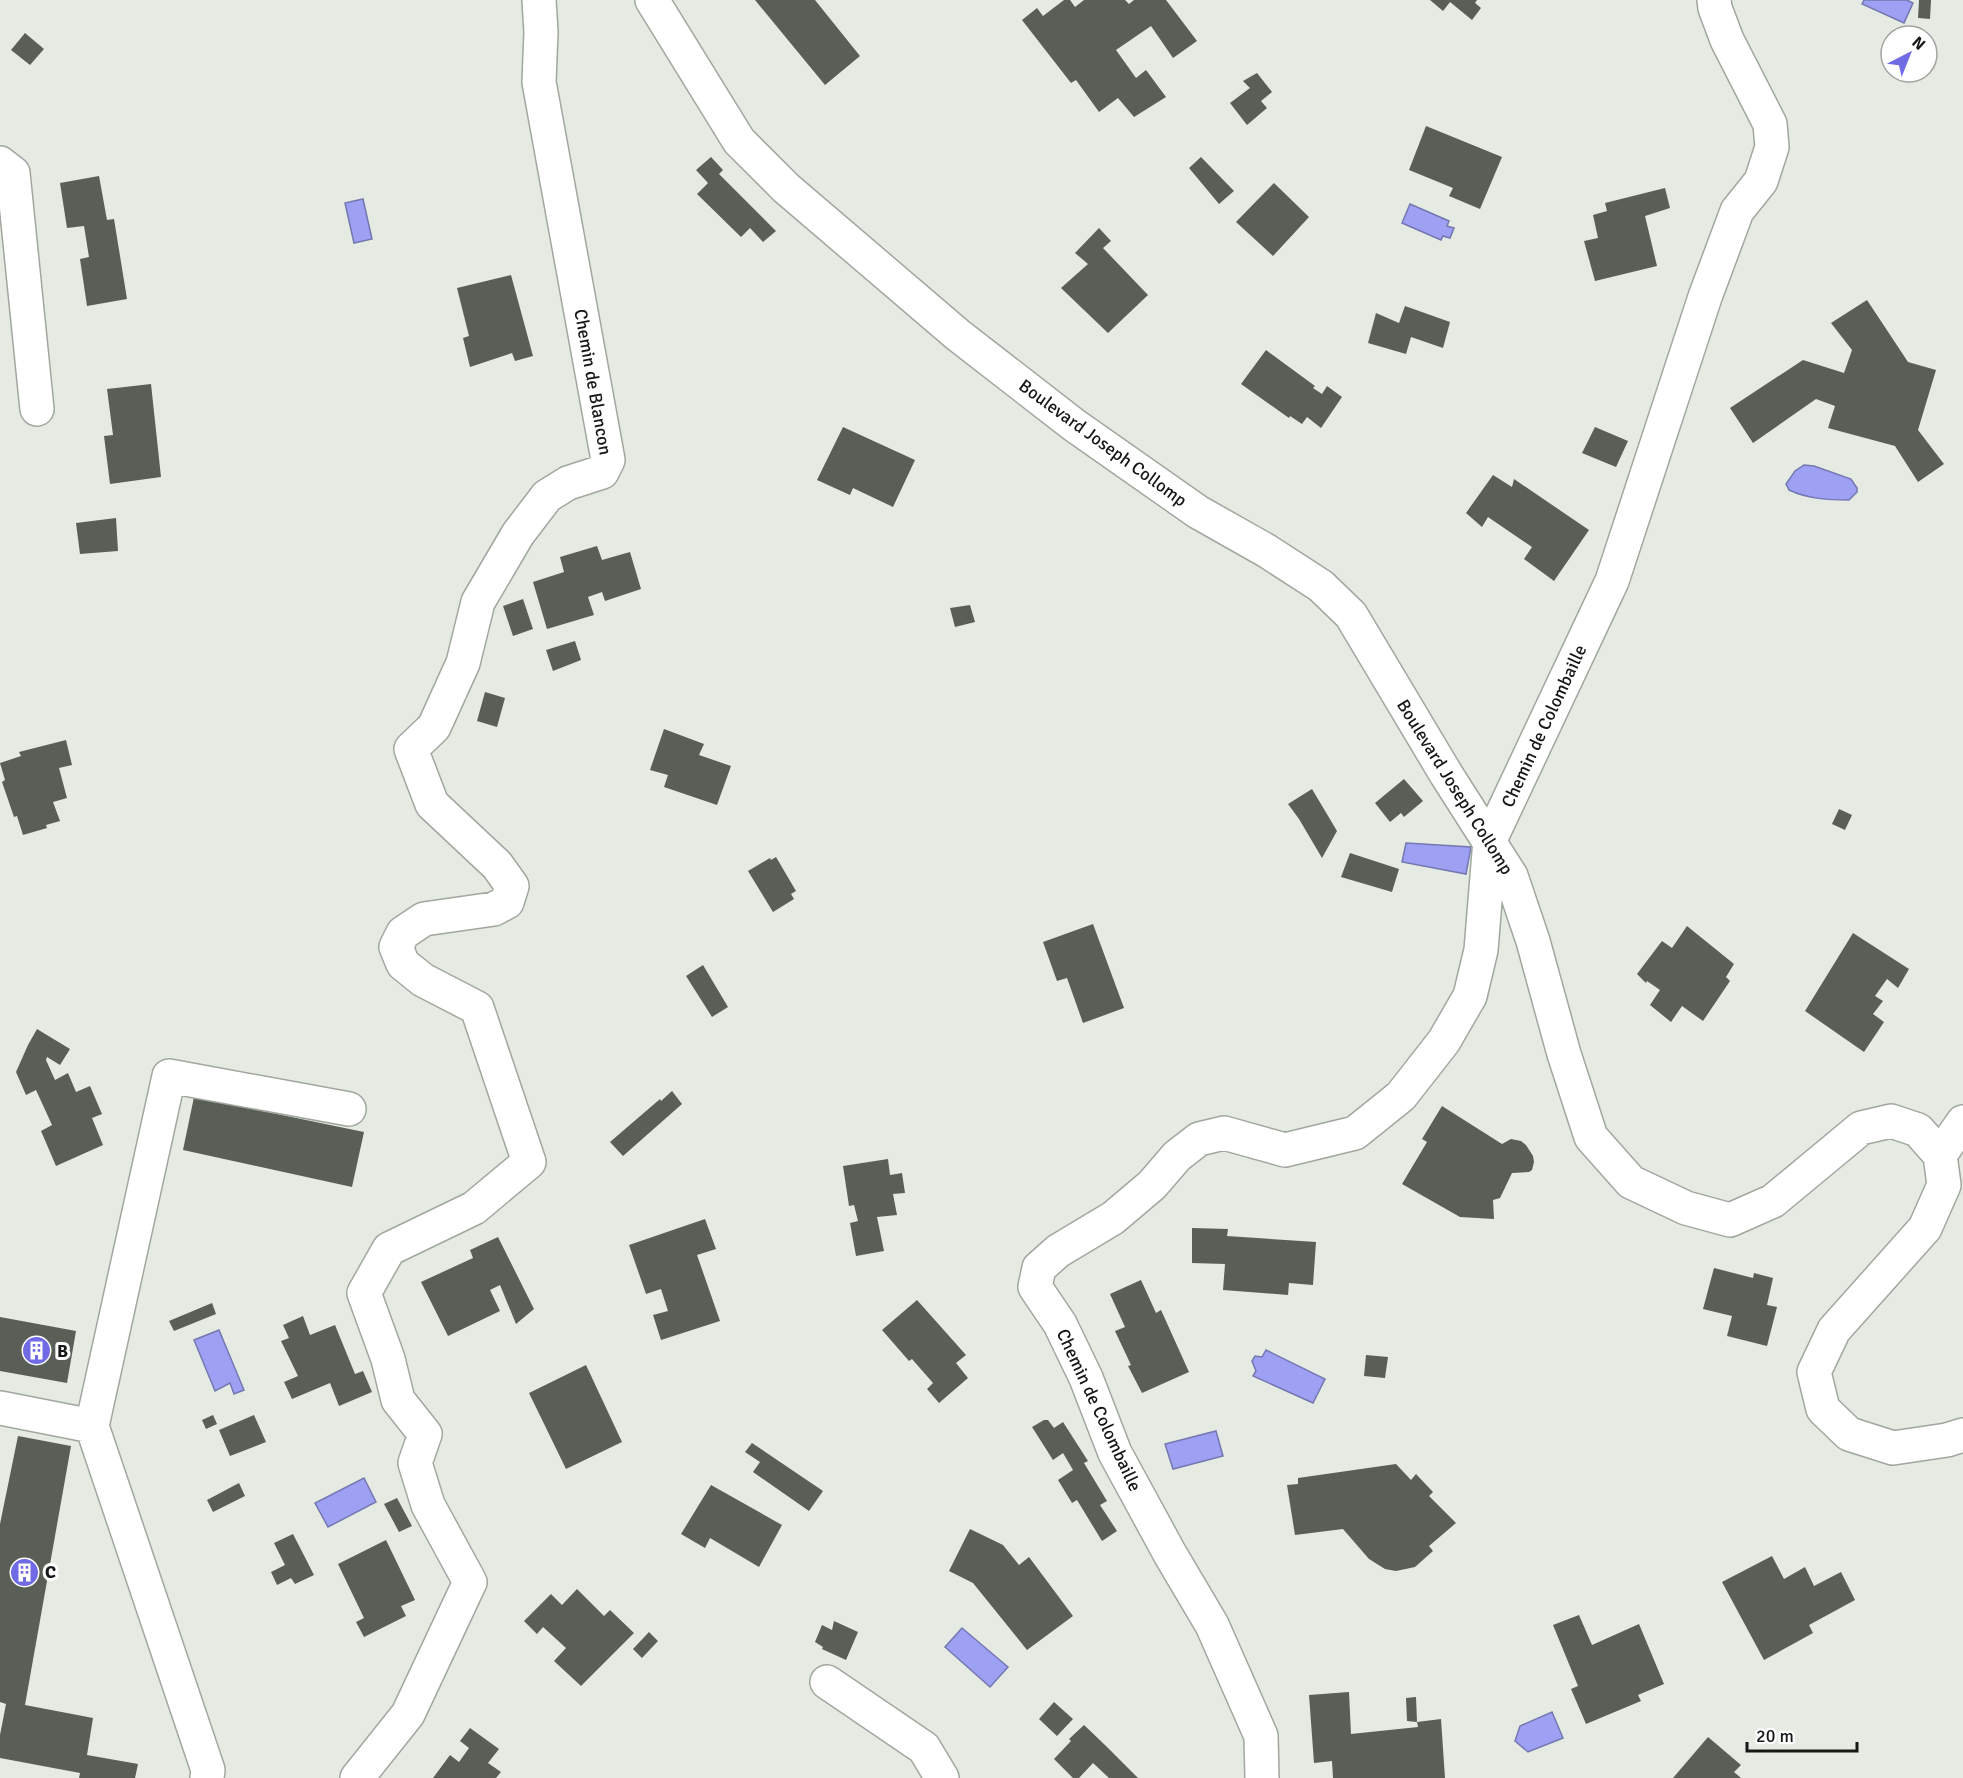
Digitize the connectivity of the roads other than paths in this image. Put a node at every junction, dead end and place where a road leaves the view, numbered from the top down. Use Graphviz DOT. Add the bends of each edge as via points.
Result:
graph roads {
  1 [pos="539,0"];
  2 [pos="652,0"];
  3 [pos="1714,0"];
  4 [pos="0,163"];
  5 [pos="37,409"];
  6 [pos="1490,840"];
  7 [pos="349,1109"];
  8 [pos="1963,1122"];
  9 [pos="1940,1155"];
  10 [pos="0,1408"];
  11 [pos="92,1426"];
  12 [pos="1963,1435"];
  13 [pos="827,1682"];
  14 [pos="207,1778"];
  15 [pos="357,1778"];
  16 [pos="942,1778"];
  17 [pos="1262,1778"];
  1 -- 15 [label="street, Chemin de Blancon" via="539,82 608,460 602,472 568,483 547,496 518,534 478,602 463,663 434,727 411,749 432,804 497,865 512,886 507,902 494,909 424,919 403,933 396,946 403,964 423,980 477,1008 529,1162 474,1208 389,1249 364,1293 398,1400 425,1434 415,1463 428,1505 470,1582 408,1713"];
  2 -- 6 [label="street, Boulevard Joseph Collomp" via="739,141 786,188 958,335 1074,425 1198,512 1322,586 1351,615"];
  3 -- 6 [label="street, Chemin de Colombaille" via="1727,40 1770,124 1772,147 1761,181 1737,211 1717,265 1612,581"];
  4 -- 5 [label="street" via="13,173"];
  6 -- 9 [label="street, Boulevard Joseph Collomp" via="1511,876 1530,930 1591,1137 1631,1182 1686,1208 1730,1220 1773,1201 1862,1128 1891,1121 1918,1130"];
  6 -- 17 [label="street, Chemin de Colombaille" via="1481,950 1470,996 1444,1041 1401,1096 1355,1132 1286,1150 1224,1133 1199,1139 1113,1218 1058,1251 1039,1268 1035,1287 1060,1324 1086,1378 1114,1453 1212,1625 1261,1736"];
  7 -- 11 [label="street" via="169,1076"];
  8 -- 9 [label="street"];
  9 -- 12 [label="street" via="1944,1185 1925,1228 1834,1330 1814,1372 1823,1409 1849,1434 1893,1448"];
  10 -- 11 [label="street"];
  11 -- 14 [label="street" via="208,1770"];
  13 -- 16 [label="street" via="924,1748"];
}
